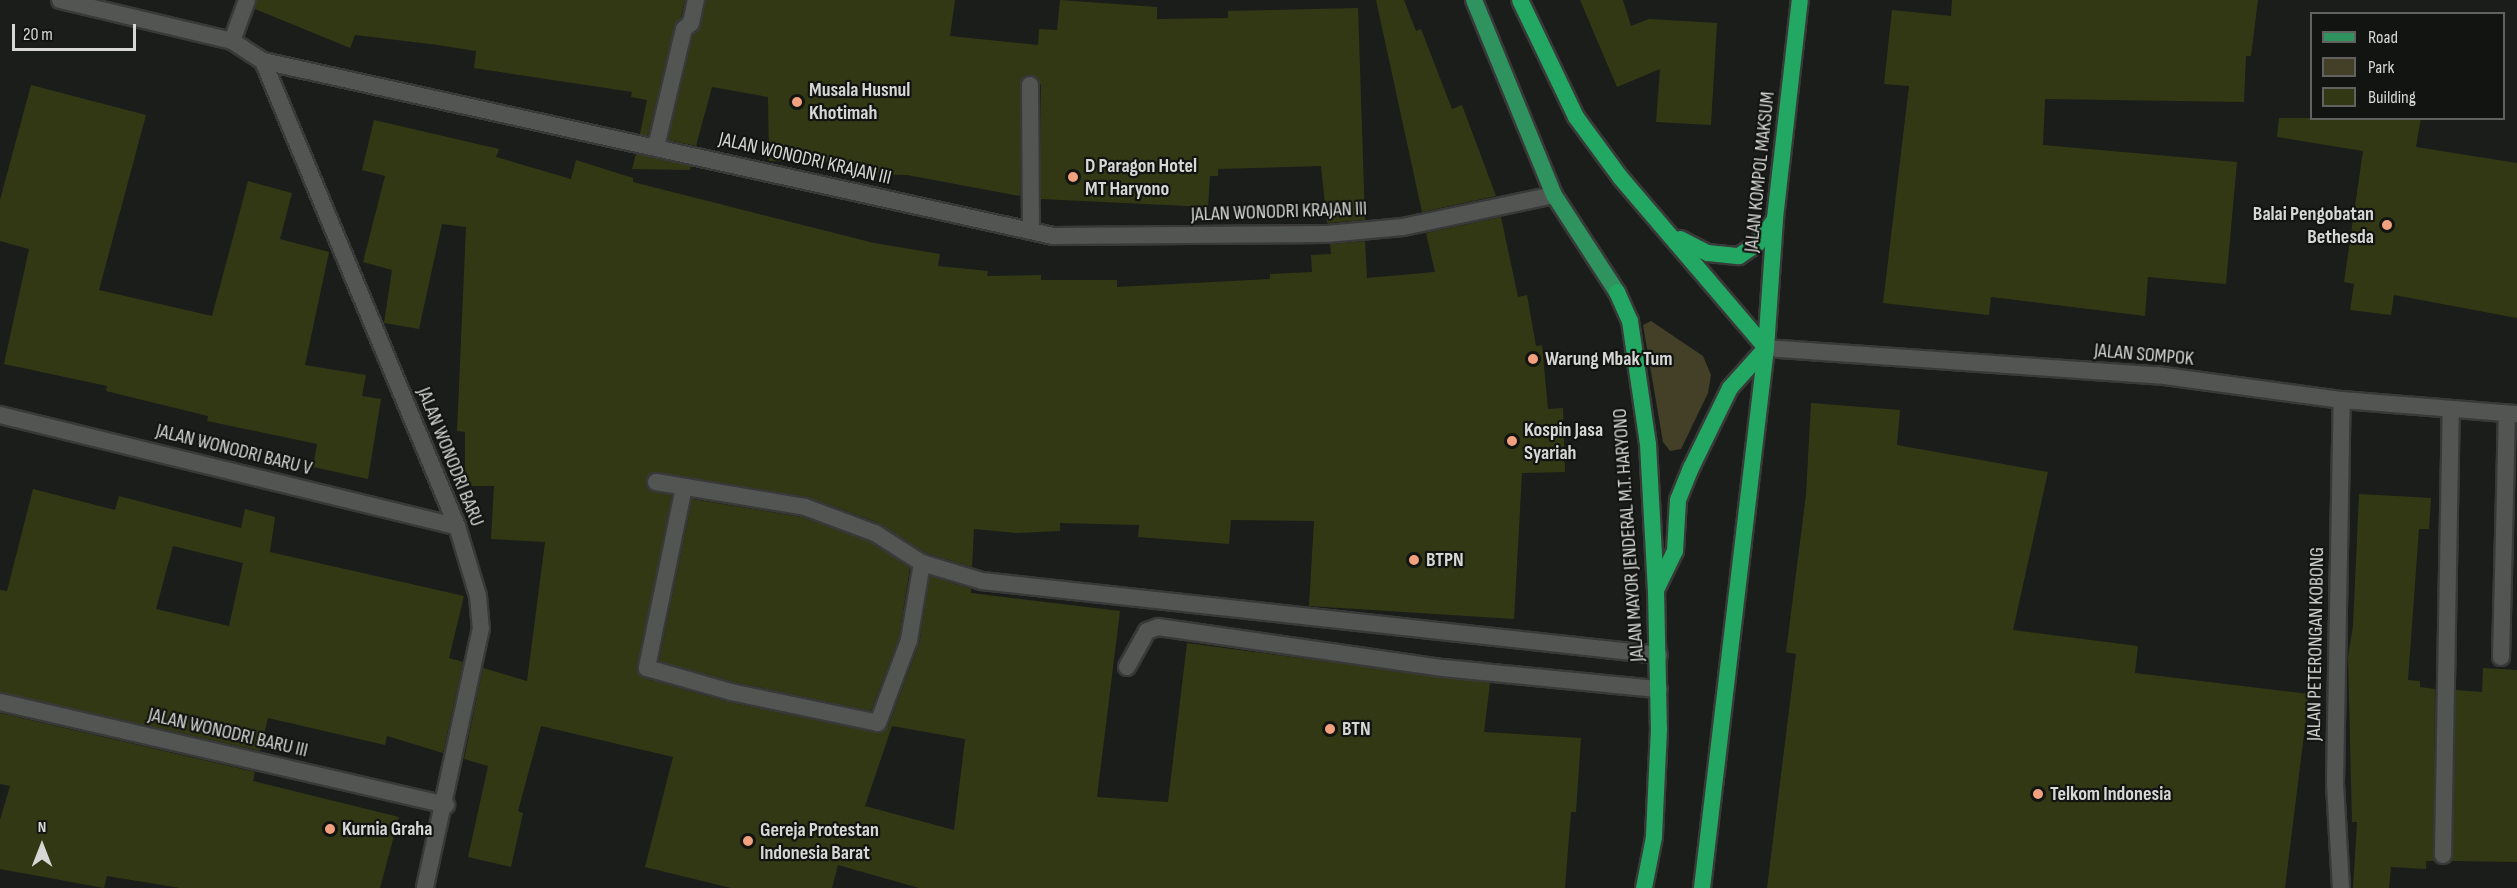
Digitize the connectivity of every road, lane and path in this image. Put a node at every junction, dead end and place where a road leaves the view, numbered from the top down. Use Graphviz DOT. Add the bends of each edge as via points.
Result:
graph roads {
  1 [pos="60,0"];
  2 [pos="246,0"];
  3 [pos="696,0"];
  4 [pos="1474,0"];
  5 [pos="1520,0"];
  6 [pos="1800,0"];
  7 [pos="232,41"];
  8 [pos="263,61"];
  9 [pos="1029,85"];
  10 [pos="656,147"];
  11 [pos="1554,195"];
  12 [pos="1775,218"];
  13 [pos="1031,230"];
  14 [pos="1675,237"];
  15 [pos="1617,292"];
  16 [pos="1766,348"];
  17 [pos="2342,400"];
  18 [pos="2451,409"];
  19 [pos="2512,414"];
  20 [pos="0,415"];
  21 [pos="656,482"];
  22 [pos="684,487"];
  23 [pos="457,526"];
  24 [pos="922,563"];
  25 [pos="1656,590"];
  26 [pos="1659,655"];
  27 [pos="2501,657"];
  28 [pos="1127,667"];
  29 [pos="1659,689"];
  30 [pos="0,702"];
  31 [pos="446,805"];
  32 [pos="2443,855"];
  33 [pos="425,888"];
  34 [pos="1644,888"];
  35 [pos="1702,888"];
  36 [pos="2341,888"];
  1 -- 7 [label="street, JALAN WONODRI KRAJAN III"];
  2 -- 7 [label="street"];
  3 -- 10 [label="street" via="691,23 681,39"];
  4 -- 11 [label="main road, JALAN MAYOR JENDERAL M.T. HARYONO"];
  5 -- 14 [label="highway" via="1576,117 1620,177"];
  6 -- 12 [label="highway, JALAN KOMPOL MAKSUM"];
  7 -- 8 [label="street, JALAN WONODRI KRAJAN III"];
  8 -- 10 [label="street, JALAN WONODRI KRAJAN III"];
  8 -- 23 [label="street, JALAN WONODRI BARU"];
  9 -- 13 [label="street"];
  10 -- 13 [label="street, JALAN WONODRI KRAJAN III"];
  11 -- 13 [label="street, JALAN WONODRI KRAJAN III" via="1404,227 1327,234 1090,237"];
  11 -- 15 [label="main road, JALAN MAYOR JENDERAL M.T. HARYONO"];
  12 -- 14 [label="highway" via="1757,244 1739,256 1708,253"];
  12 -- 16 [label="highway, JALAN KOMPOL MAKSUM"];
  14 -- 16 [label="highway"];
  15 -- 25 [label="highway, JALAN MAYOR JENDERAL M.T. HARYONO" via="1630,321 1648,444"];
  16 -- 17 [label="street, JALAN SOMPOK" via="2157,375"];
  16 -- 25 [label="highway" via="1730,388 1691,468 1678,500 1675,551"];
  16 -- 35 [label="highway"];
  17 -- 18 [label="street, JALAN SOMPOK"];
  17 -- 36 [label="street, JALAN PETERONGAN KOBONG" via="2335,783"];
  18 -- 19 [label="street, JALAN SOMPOK"];
  18 -- 32 [label="street"];
  19 -- 27 [label="street"];
  20 -- 23 [label="street, JALAN WONODRI BARU V"];
  21 -- 22 [label="street"];
  22 -- 24 [label="street" via="805,507 875,533"];
  22 -- 24 [label="street" via="647,668 731,692 878,723 909,639"];
  23 -- 31 [label="street, JALAN WONODRI BARU" via="478,596 481,628"];
  24 -- 26 [label="street" via="982,581"];
  25 -- 26 [label="highway, JALAN MAYOR JENDERAL M.T. HARYONO"];
  26 -- 29 [label="highway, JALAN MAYOR JENDERAL M.T. HARYONO"];
  28 -- 29 [label="street" via="1147,631 1158,627 1443,668"];
  29 -- 34 [label="highway, JALAN MAYOR JENDERAL M.T. HARYONO" via="1654,837"];
  30 -- 31 [label="street, JALAN WONODRI BARU III"];
  31 -- 33 [label="street, JALAN WONODRI BARU"];
}
